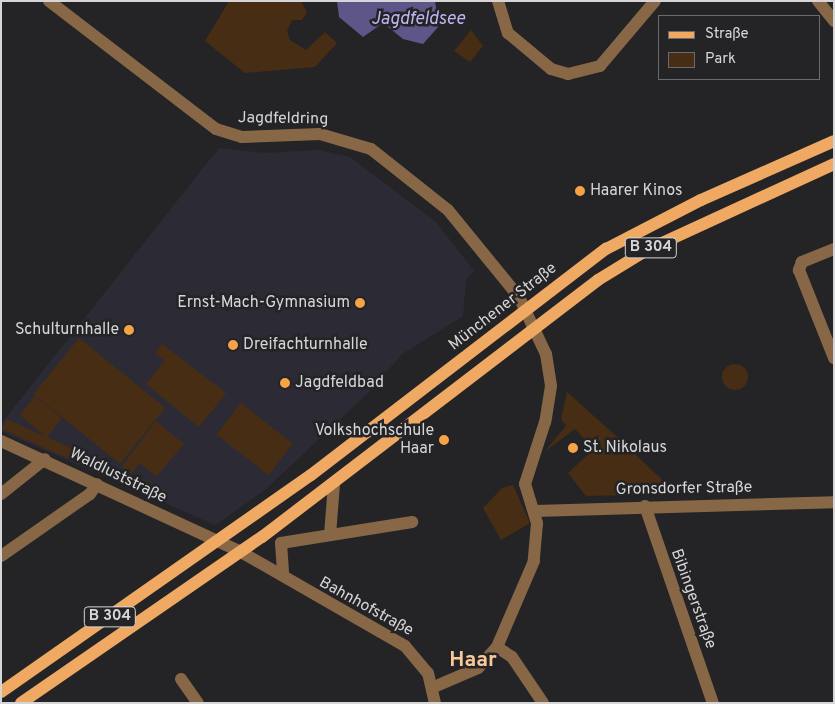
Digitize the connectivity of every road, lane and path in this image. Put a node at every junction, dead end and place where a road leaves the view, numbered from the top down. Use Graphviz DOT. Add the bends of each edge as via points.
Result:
graph roads {
  1 [pos="49,1"];
  2 [pos="498,1"];
  3 [pos="655,1"];
  4 [pos="818,1"];
  5 [pos="834,21"];
  6 [pos="834,142"];
  7 [pos="834,164"];
  8 [pos="834,249"];
  9 [pos="525,310"];
  10 [pos="534,329"];
  11 [pos="834,358"];
  12 [pos="1,441"];
  13 [pos="45,459"];
  14 [pos="97,484"];
  15 [pos="334,484"];
  16 [pos="1,494"];
  17 [pos="834,502"];
  18 [pos="644,506"];
  19 [pos="535,511"];
  20 [pos="412,522"];
  21 [pos="271,530"];
  22 [pos="330,535"];
  23 [pos="219,542"];
  24 [pos="281,543"];
  25 [pos="241,552"];
  26 [pos="1,556"];
  27 [pos="282,575"];
  28 [pos="497,647"];
  29 [pos="181,678"];
  30 [pos="434,688"];
  31 [pos="1,692"];
  32 [pos="21,703"];
  33 [pos="198,703"];
  34 [pos="435,703"];
  35 [pos="543,703"];
  36 [pos="713,703"];
  1 -- 9 [label="street, Jagdfeldring" via="216,130 242,136 342,137 383,157 456,217"];
  2 -- 3 [label="street" via="508,33 551,69 581,74 608,59"];
  4 -- 5 [label="street"];
  6 -- 9 [label="main road, Münchener Straße / B 304" via="701,200 606,249"];
  7 -- 10 [label="main road, B 304" via="647,250"];
  8 -- 11 [label="street" via="802,262 799,270"];
  9 -- 10 [label="street, Jagdfeldring"];
  9 -- 23 [label="main road, Münchener Straße / B 304"];
  10 -- 15 [label="main road, B 304"];
  10 -- 19 [label="street, Jagdfeldring" via="546,354 551,386 545,422 526,477"];
  12 -- 13 [label="street, Waldluststraße"];
  13 -- 14 [label="street, Waldluststraße"];
  13 -- 16 [label="street"];
  14 -- 23 [label="street, Waldluststraße"];
  14 -- 26 [label="street" via="90,494"];
  15 -- 21 [label="main road, B 304"];
  15 -- 22 [label="street"];
  17 -- 18 [label="street, Gronsdorfer Straße"];
  18 -- 19 [label="street, Gronsdorfer Straße"];
  18 -- 36 [label="street, Bibingerstraße"];
  19 -- 28 [label="street, Jagdfeldring" via="534,561"];
  20 -- 22 [label="street"];
  21 -- 24 [label="street"];
  21 -- 25 [label="main road, B 304"];
  22 -- 24 [label="street"];
  23 -- 25 [label="street, Bahnhofstraße"];
  23 -- 31 [label="main road, B 304"];
  24 -- 27 [label="street"];
  25 -- 27 [label="street, Bahnhofstraße"];
  25 -- 32 [label="main road, B 304"];
  27 -- 30 [label="street, Bahnhofstraße" via="325,604 405,646 425,667"];
  28 -- 30 [label="street" via="473,671"];
  28 -- 35 [label="street" via="512,657"];
  29 -- 33 [label="street"];
  30 -- 34 [label="street, Bahnhofstraße"];
}
